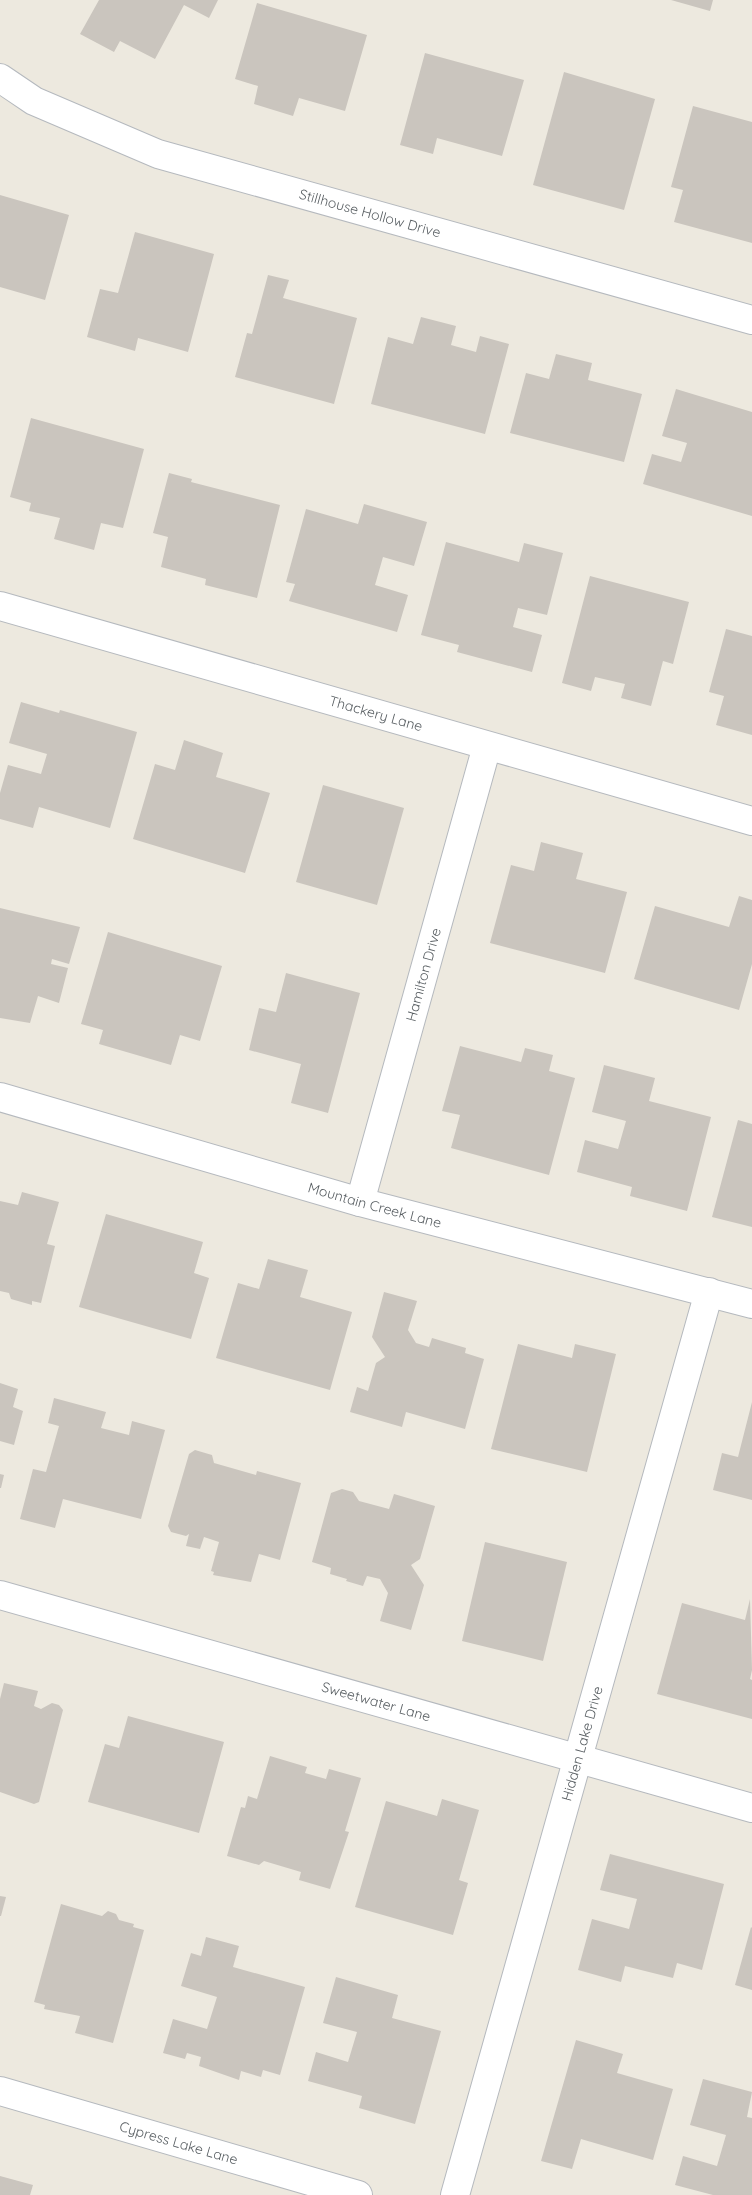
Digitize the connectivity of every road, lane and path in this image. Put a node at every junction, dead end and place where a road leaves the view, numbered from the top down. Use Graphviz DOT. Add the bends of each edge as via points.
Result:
graph roads {
  1 [pos="0,78"];
  2 [pos="752,320"];
  3 [pos="0,606"];
  4 [pos="487,746"];
  5 [pos="752,821"];
  6 [pos="0,1097"];
  7 [pos="360,1202"];
  8 [pos="709,1292"];
  9 [pos="752,1304"];
  10 [pos="0,1595"];
  11 [pos="578,1758"];
  12 [pos="752,1808"];
  13 [pos="0,2091"];
  14 [pos="358,2195"];
  15 [pos="455,2195"];
  1 -- 2 [label="street, Stillhouse Hollow Drive" via="34,101 158,154"];
  3 -- 4 [label="street, Thackery Lane"];
  4 -- 5 [label="street, Thackery Lane"];
  4 -- 7 [label="street, Hamilton Drive"];
  6 -- 7 [label="street, Mountain Creek Lane"];
  7 -- 8 [label="street, Mountain Creek Lane"];
  8 -- 9 [label="street, Mountain Creek Lane"];
  8 -- 11 [label="street, Hidden Lake Drive"];
  10 -- 11 [label="street, Sweetwater Lane"];
  11 -- 12 [label="street, Sweetwater Lane"];
  11 -- 15 [label="street, Hidden Lake Drive"];
  13 -- 14 [label="street, Cypress Lake Lane"];
}
